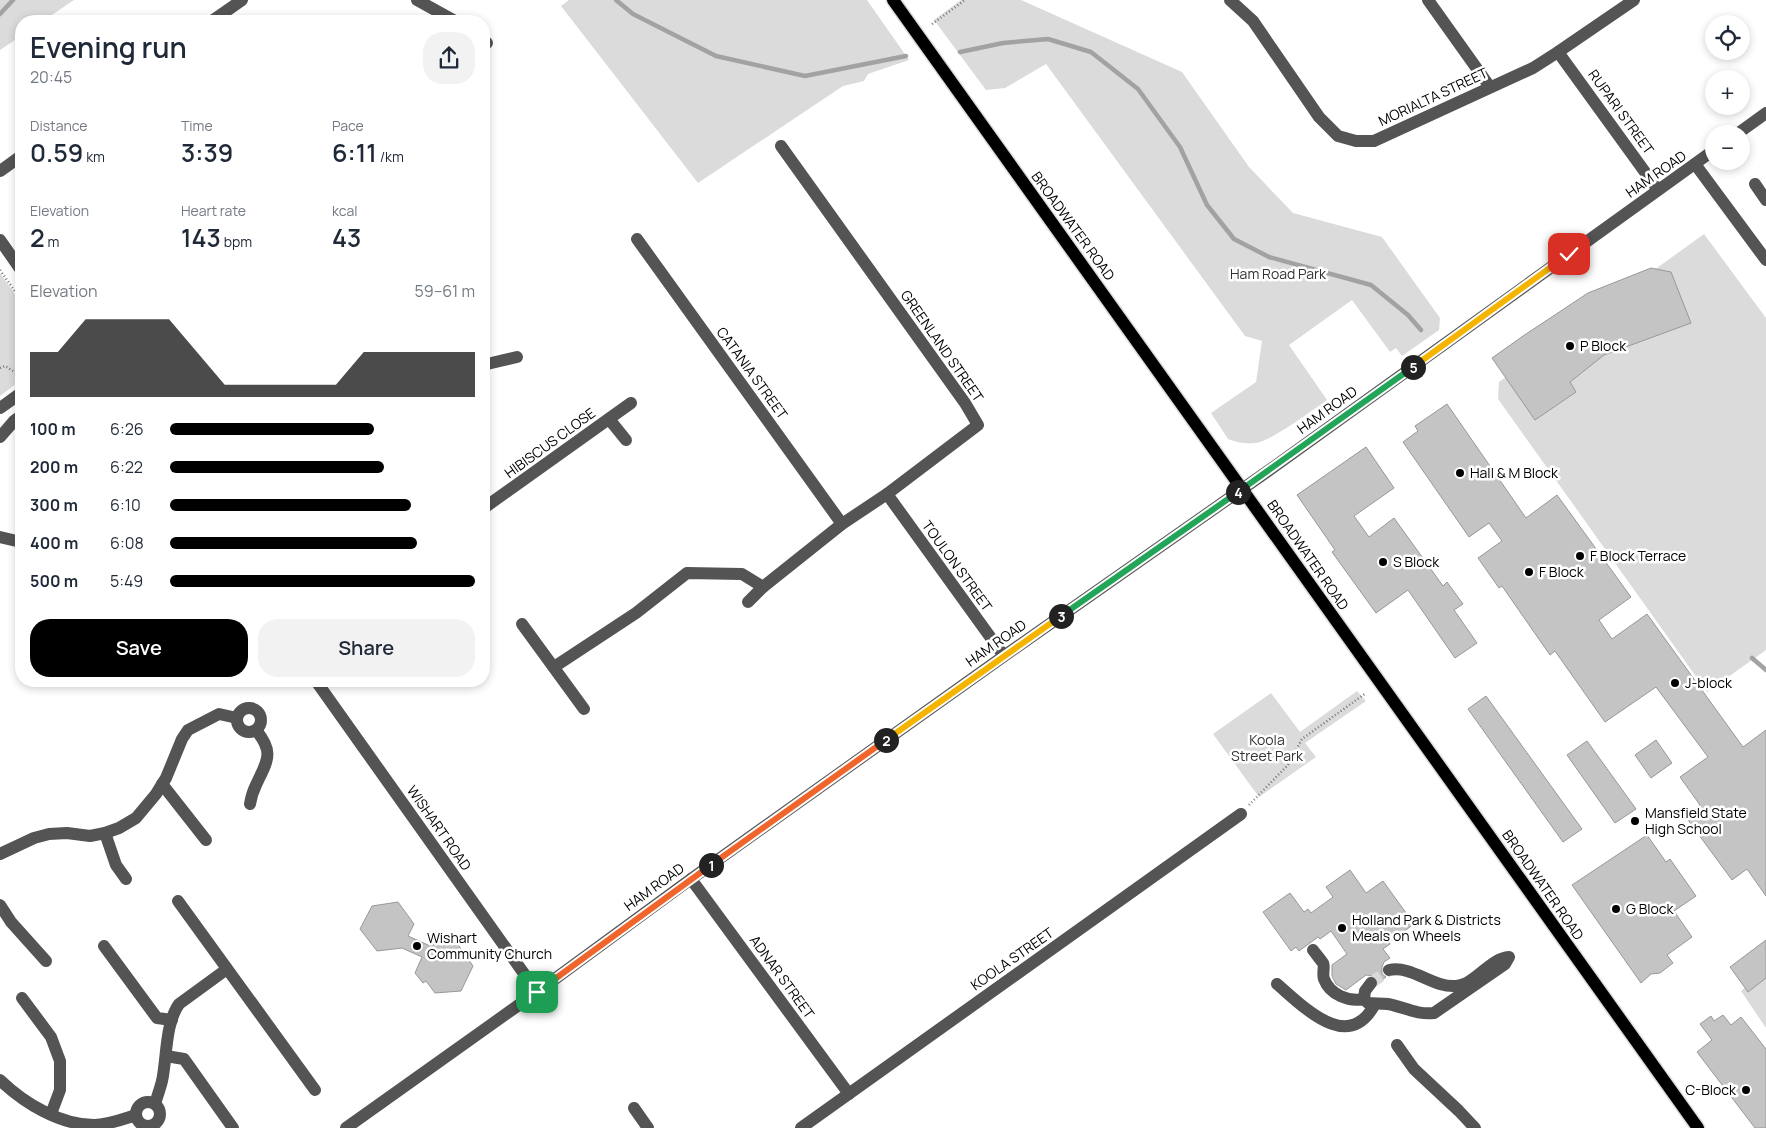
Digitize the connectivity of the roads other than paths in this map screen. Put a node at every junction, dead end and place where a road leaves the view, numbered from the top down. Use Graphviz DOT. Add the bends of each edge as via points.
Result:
graph roads {
  1 [pos="242,0"];
  2 [pos="416,0"];
  3 [pos="893,0"];
  4 [pos="1230,0"];
  5 [pos="1428,0"];
  6 [pos="1632,1"];
  7 [pos="221,15"];
  8 [pos="444,15"];
  9 [pos="1558,52"];
  10 [pos="1490,87"];
  11 [pos="1766,113"];
  12 [pos="1749,125"];
  13 [pos="781,146"];
  14 [pos="1705,157"];
  15 [pos="15,160"];
  16 [pos="1695,164"];
  17 [pos="0,171"];
  18 [pos="1754,184"];
  19 [pos="1658,190"];
  20 [pos="1766,200"];
  21 [pos="637,239"];
  22 [pos="0,240"];
  23 [pos="1766,260"];
  24 [pos="15,261"];
  25 [pos="517,357"];
  26 [pos="490,363"];
  27 [pos="15,397"];
  28 [pos="631,403"];
  29 [pos="0,408"];
  30 [pos="610,418"];
  31 [pos="15,420"];
  32 [pos="0,437"];
  33 [pos="626,440"];
  34 [pos="1243,489"];
  35 [pos="887,494"];
  36 [pos="490,504"];
  37 [pos="842,524"];
  38 [pos="0,537"];
  39 [pos="15,541"];
  40 [pos="763,587"];
  41 [pos="748,602"];
  42 [pos="522,624"];
  43 [pos="1004,656"];
  44 [pos="554,667"];
  45 [pos="320,687"];
  46 [pos="584,710"];
  47 [pos="237,718"];
  48 [pos="256,730"];
  49 [pos="162,784"];
  50 [pos="250,804"];
  51 [pos="1241,814"];
  52 [pos="106,833"];
  53 [pos="206,840"];
  54 [pos="0,854"];
  55 [pos="126,879"];
  56 [pos="691,879"];
  57 [pos="178,901"];
  58 [pos="0,905"];
  59 [pos="104,946"];
  60 [pos="1313,950"];
  61 [pos="46,961"];
  62 [pos="227,969"];
  63 [pos="1389,970"];
  64 [pos="1371,983"];
  65 [pos="1277,984"];
  66 [pos="537,992"];
  67 [pos="22,998"];
  68 [pos="1370,1002"];
  69 [pos="172,1020"];
  70 [pos="1397,1045"];
  71 [pos="166,1056"];
  72 [pos="0,1080"];
  73 [pos="315,1090"];
  74 [pos="849,1094"];
  75 [pos="155,1104"];
  76 [pos="634,1108"];
  77 [pos="51,1114"];
  78 [pos="136,1115"];
  79 [pos="84,1126"];
  80 [pos="157,1126"];
  81 [pos="232,1128"];
  82 [pos="346,1128"];
  83 [pos="648,1128"];
  84 [pos="801,1128"];
  85 [pos="1474,1128"];
  86 [pos="1698,1128"];
  1 -- 7 [label="street"];
  2 -- 8 [label="street"];
  3 -- 34 [label="main road, BROADWATER ROAD"];
  4 -- 10 [label="street, MORIALTA STREET" via="1253,21 1319,117 1338,136 1374,141"];
  5 -- 10 [label="street"];
  6 -- 9 [label="street, MORIALTA STREET"];
  9 -- 10 [label="street, MORIALTA STREET" via="1533,68"];
  9 -- 19 [label="street, RUPARI STREET"];
  11 -- 12 [label="street"];
  13 -- 35 [label="street, GREENLAND STREET" via="978,425"];
  14 -- 16 [label="street, HAM ROAD"];
  15 -- 17 [label="street"];
  16 -- 19 [label="street, HAM ROAD"];
  16 -- 23 [label="street"];
  18 -- 20 [label="street"];
  19 -- 34 [label="street, HAM ROAD"];
  21 -- 37 [label="street, CATANIA STREET"];
  22 -- 24 [label="street"];
  25 -- 26 [label="street"];
  27 -- 29 [label="street"];
  28 -- 30 [label="street, HIBISCUS CLOSE"];
  30 -- 33 [label="street, HIBISCUS CLOSE"];
  30 -- 36 [label="street, HIBISCUS CLOSE"];
  31 -- 32 [label="street"];
  34 -- 43 [label="street, HAM ROAD"];
  34 -- 86 [label="main road, BROADWATER ROAD"];
  35 -- 37 [label="street, GREENLAND STREET"];
  35 -- 43 [label="street, TOULON STREET"];
  37 -- 40 [label="street, GREENLAND STREET"];
  38 -- 39 [label="street"];
  40 -- 41 [label="street, GREENLAND STREET"];
  40 -- 44 [label="street" via="742,574 687,573 636,613"];
  42 -- 44 [label="street"];
  43 -- 56 [label="street, HAM ROAD"];
  44 -- 46 [label="street"];
  45 -- 66 [label="street, WISHART ROAD"];
  47 -- 48 [label="street" via="244,731"];
  47 -- 48 [label="street" via="244,709 256,709 262,720"];
  47 -- 49 [label="street" via="219,714 188,730"];
  48 -- 50 [label="street" via="267,747 268,755"];
  49 -- 52 [label="street" via="136,818"];
  49 -- 53 [label="street"];
  51 -- 74 [label="street, KOOLA STREET"];
  52 -- 54 [label="street" via="90,836 48,834"];
  52 -- 55 [label="street" via="116,865"];
  56 -- 66 [label="street, HAM ROAD"];
  56 -- 74 [label="street, ADNAR STREET"];
  57 -- 62 [label="street"];
  58 -- 61 [label="street"];
  59 -- 69 [label="street" via="157,1018"];
  60 -- 68 [label="street" via="1324,965 1324,978 1333,991 1350,1000"];
  62 -- 69 [label="street" via="179,1004"];
  62 -- 73 [label="street"];
  63 -- 68 [label="street" via="1398,968 1455,986 1468,981 1502,957 1510,957 1505,964 1434,1013 1424,1014"];
  64 -- 68 [label="street" via="1366,991"];
  65 -- 68 [label="street" via="1309,1011 1347,1027 1357,1025 1370,1013"];
  66 -- 82 [label="street, HAM ROAD"];
  67 -- 77 [label="street" via="51,1037 60,1061 60,1090"];
  69 -- 71 [label="street"];
  70 -- 85 [label="street" via="1414,1069"];
  71 -- 75 [label="street"];
  71 -- 81 [label="street" via="184,1060"];
  72 -- 77 [label="street" via="12,1092"];
  74 -- 84 [label="street, KOOLA STREET"];
  75 -- 78 [label="street" via="142,1103"];
  75 -- 80 [label="street" via="160,1114"];
  76 -- 83 [label="street"];
  77 -- 79 [label="street"];
  78 -- 79 [label="street"];
  78 -- 80 [label="street" via="142,1125"];
}
